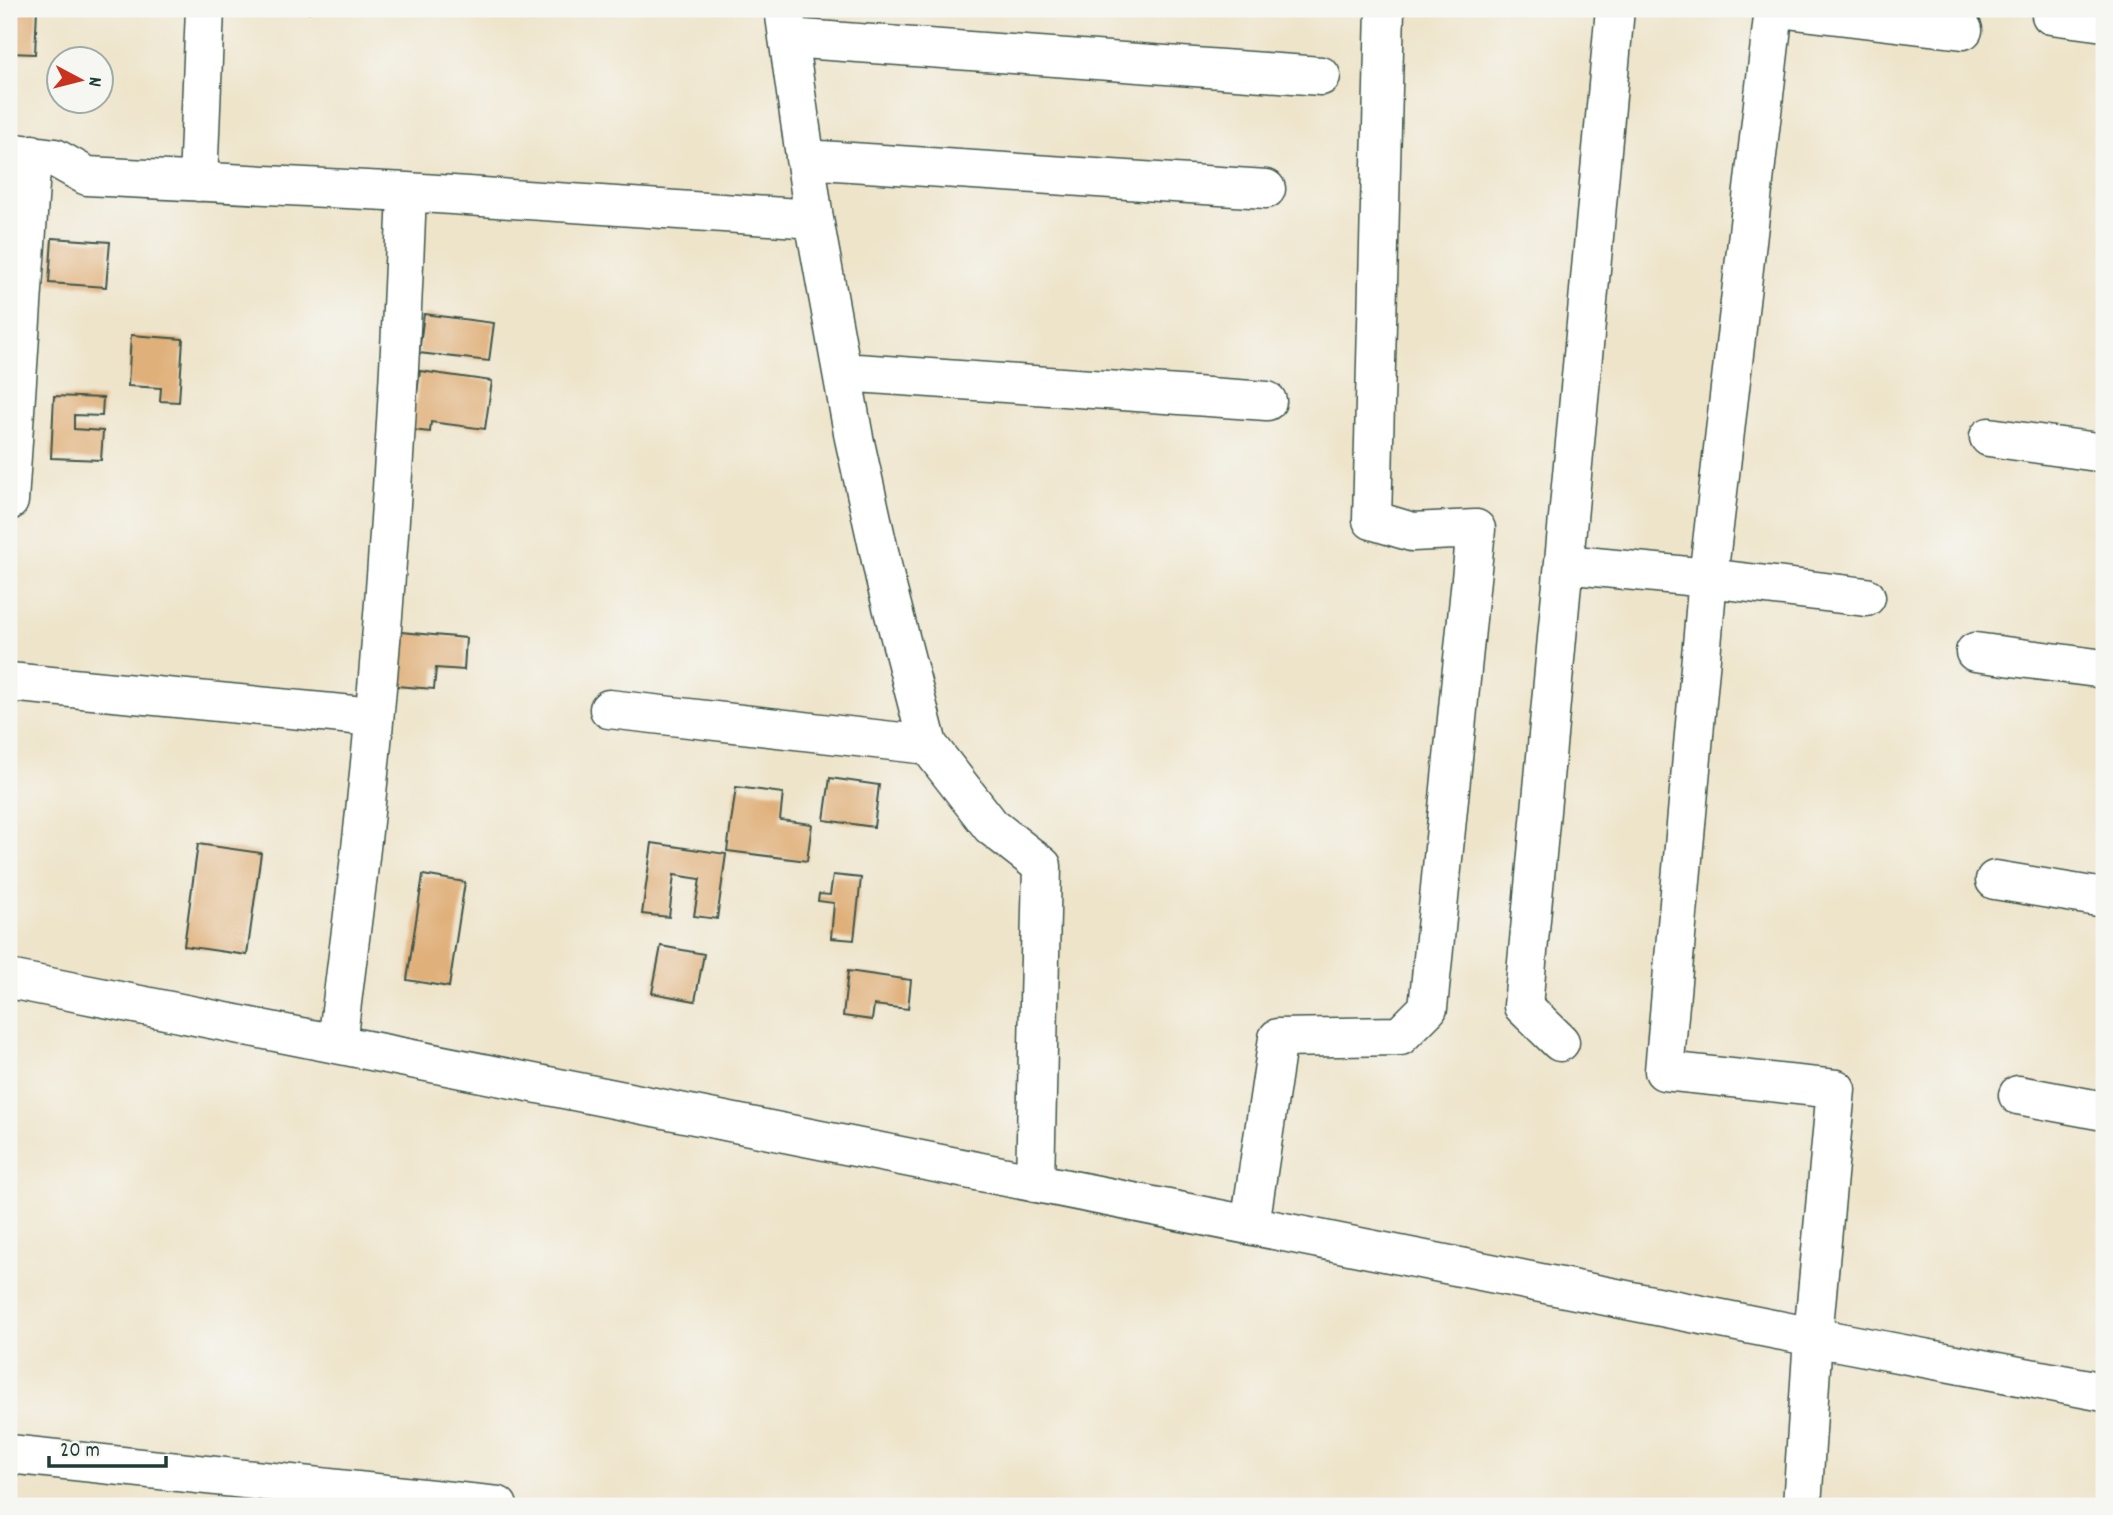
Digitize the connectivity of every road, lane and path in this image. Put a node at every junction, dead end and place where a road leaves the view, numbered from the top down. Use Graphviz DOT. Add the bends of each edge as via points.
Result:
graph roads {
  1 [pos="205,9"];
  2 [pos="1385,9"];
  3 [pos="1615,9"];
  4 [pos="1774,9"];
  5 [pos="1787,9"];
  6 [pos="2051,15"];
  7 [pos="2104,22"];
  8 [pos="786,24"];
  9 [pos="1963,30"];
  10 [pos="1321,76"];
  11 [pos="20,153"];
  12 [pos="805,159"];
  13 [pos="198,181"];
  14 [pos="1266,189"];
  15 [pos="407,192"];
  16 [pos="814,219"];
  17 [pos="842,372"];
  18 [pos="1267,401"];
  19 [pos="1989,437"];
  20 [pos="2104,453"];
  21 [pos="9,501"];
  22 [pos="1564,564"];
  23 [pos="1708,578"];
  24 [pos="1866,597"];
  25 [pos="1975,652"];
  26 [pos="2104,669"];
  27 [pos="9,682"];
  28 [pos="609,709"];
  29 [pos="374,717"];
  30 [pos="928,745"];
  31 [pos="1995,880"];
  32 [pos="2104,898"];
  33 [pos="9,979"];
  34 [pos="1560,1042"];
  35 [pos="337,1044"];
  36 [pos="2018,1094"];
  37 [pos="2104,1111"];
  38 [pos="1035,1183"];
  39 [pos="1250,1225"];
  40 [pos="1813,1337"];
  41 [pos="2104,1392"];
  42 [pos="9,1454"];
  43 [pos="498,1506"];
  44 [pos="1802,1506"];
  1 -- 13 [label="street"];
  2 -- 39 [label="street" via="1372,520 1412,531 1476,529 1428,1008 1400,1036 1278,1038"];
  3 -- 22 [label="street"];
  4 -- 23 [label="street"];
  5 -- 9 [label="street"];
  6 -- 7 [label="street"];
  8 -- 10 [label="street"];
  8 -- 12 [label="street"];
  11 -- 13 [label="street" via="55,158 87,176"];
  11 -- 21 [label="street"];
  12 -- 14 [label="street"];
  12 -- 16 [label="street"];
  13 -- 15 [label="street"];
  15 -- 16 [label="street"];
  15 -- 29 [label="street" via="399,402"];
  16 -- 17 [label="street"];
  17 -- 18 [label="street"];
  17 -- 30 [label="street" via="886,583"];
  19 -- 20 [label="street"];
  22 -- 23 [label="street"];
  22 -- 34 [label="street" via="1523,1006"];
  23 -- 24 [label="street"];
  23 -- 40 [label="street" via="1664,1072 1836,1089"];
  25 -- 26 [label="street"];
  27 -- 29 [label="street"];
  28 -- 30 [label="street"];
  29 -- 35 [label="street"];
  30 -- 38 [label="street" via="991,826 1042,866"];
  31 -- 32 [label="street"];
  33 -- 35 [label="street"];
  35 -- 38 [label="street"];
  36 -- 37 [label="street"];
  38 -- 39 [label="street"];
  39 -- 40 [label="street"];
  40 -- 41 [label="street"];
  40 -- 44 [label="street"];
  42 -- 43 [label="street"];
}
